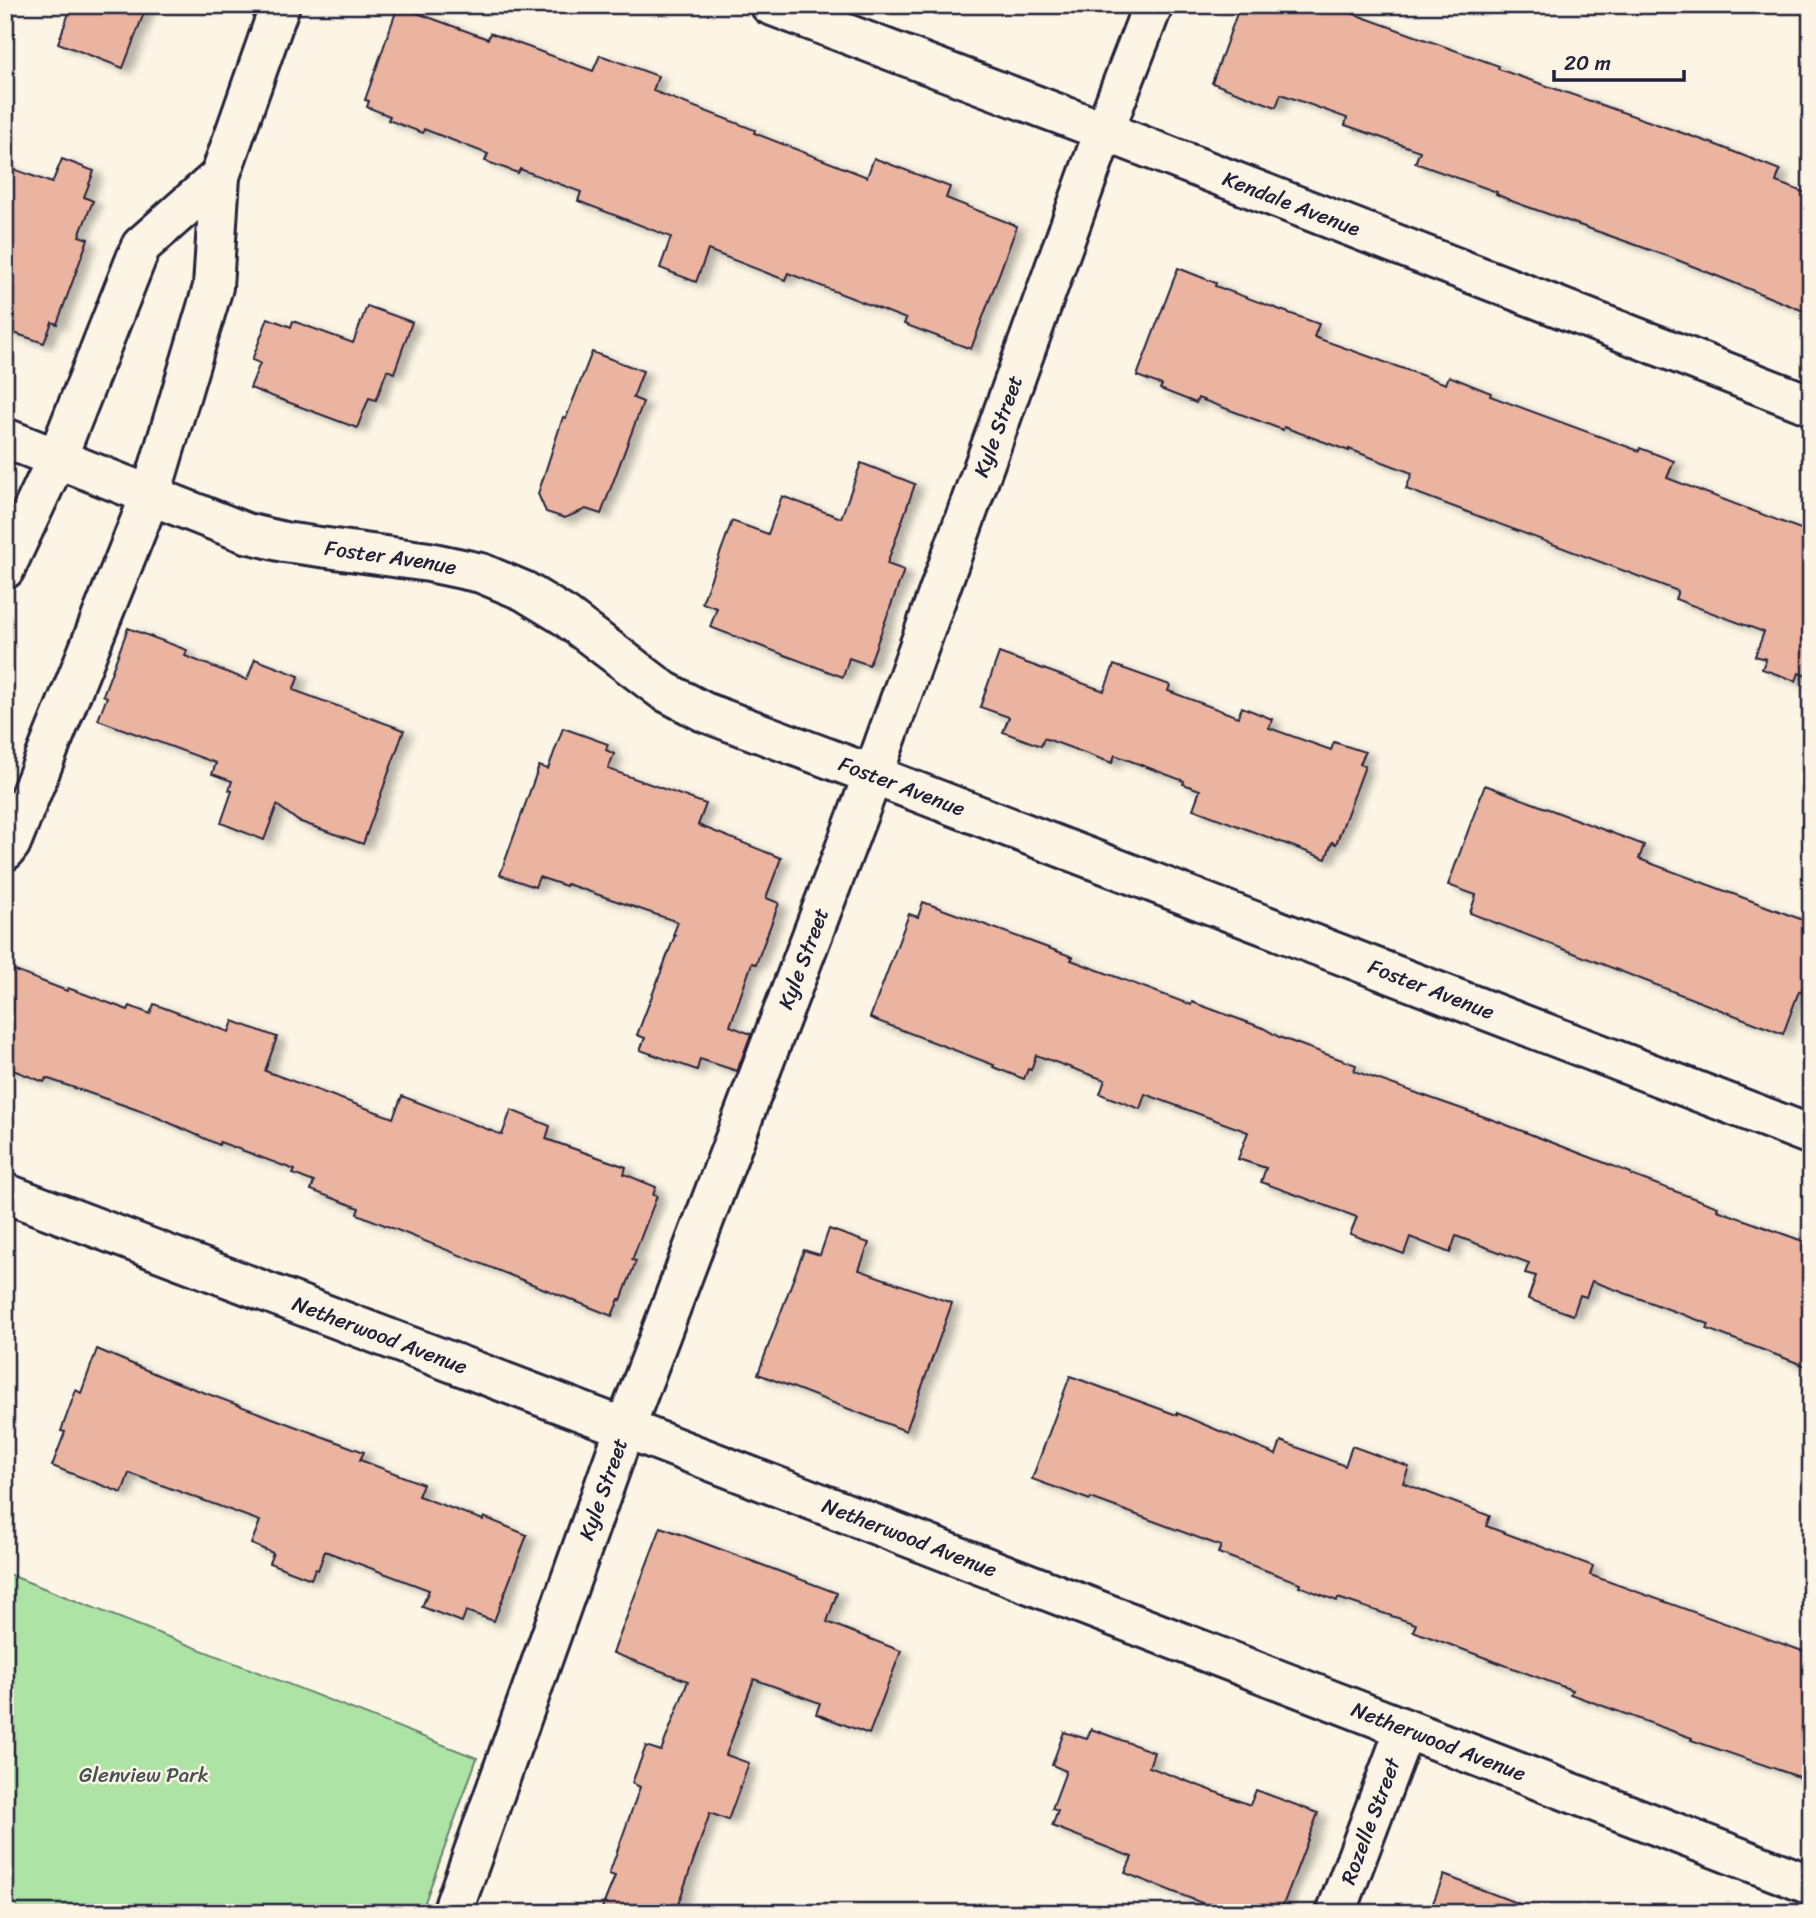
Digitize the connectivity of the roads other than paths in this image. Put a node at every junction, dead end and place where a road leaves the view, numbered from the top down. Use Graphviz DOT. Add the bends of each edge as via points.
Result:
graph roads {
  1 [pos="280,5"];
  2 [pos="770,5"];
  3 [pos="1153,5"];
  4 [pos="1104,131"];
  5 [pos="220,176"];
  6 [pos="1811,405"];
  7 [pos="5,438"];
  8 [pos="57,458"];
  9 [pos="151,494"];
  10 [pos="5,569"];
  11 [pos="873,775"];
  12 [pos="5,851"];
  13 [pos="1811,1135"];
  14 [pos="5,1194"];
  15 [pos="625,1429"];
  16 [pos="1405,1729"];
  17 [pos="1811,1885"];
  18 [pos="452,1913"];
  19 [pos="1336,1913"];
  1 -- 5 [label="street"];
  2 -- 4 [label="street, Kendale Avenue"];
  3 -- 4 [label="street, Kyle Street"];
  4 -- 6 [label="street, Kendale Avenue"];
  4 -- 11 [label="street, Kyle Street"];
  5 -- 8 [label="street" via="141,246"];
  5 -- 9 [label="street" via="212,287"];
  7 -- 8 [label="street, Foster Avenue"];
  8 -- 9 [label="street, Foster Avenue"];
  8 -- 10 [label="street"];
  9 -- 11 [label="street, Foster Avenue" via="246,533 481,573 524,591 565,616 664,691 705,712"];
  9 -- 12 [label="street"];
  11 -- 13 [label="street, Foster Avenue"];
  11 -- 15 [label="street, Kyle Street"];
  14 -- 15 [label="street, Netherwood Avenue"];
  15 -- 16 [label="street, Netherwood Avenue"];
  15 -- 18 [label="street, Kyle Street"];
  16 -- 17 [label="street, Netherwood Avenue"];
  16 -- 19 [label="street, Rozelle Street"];
}
